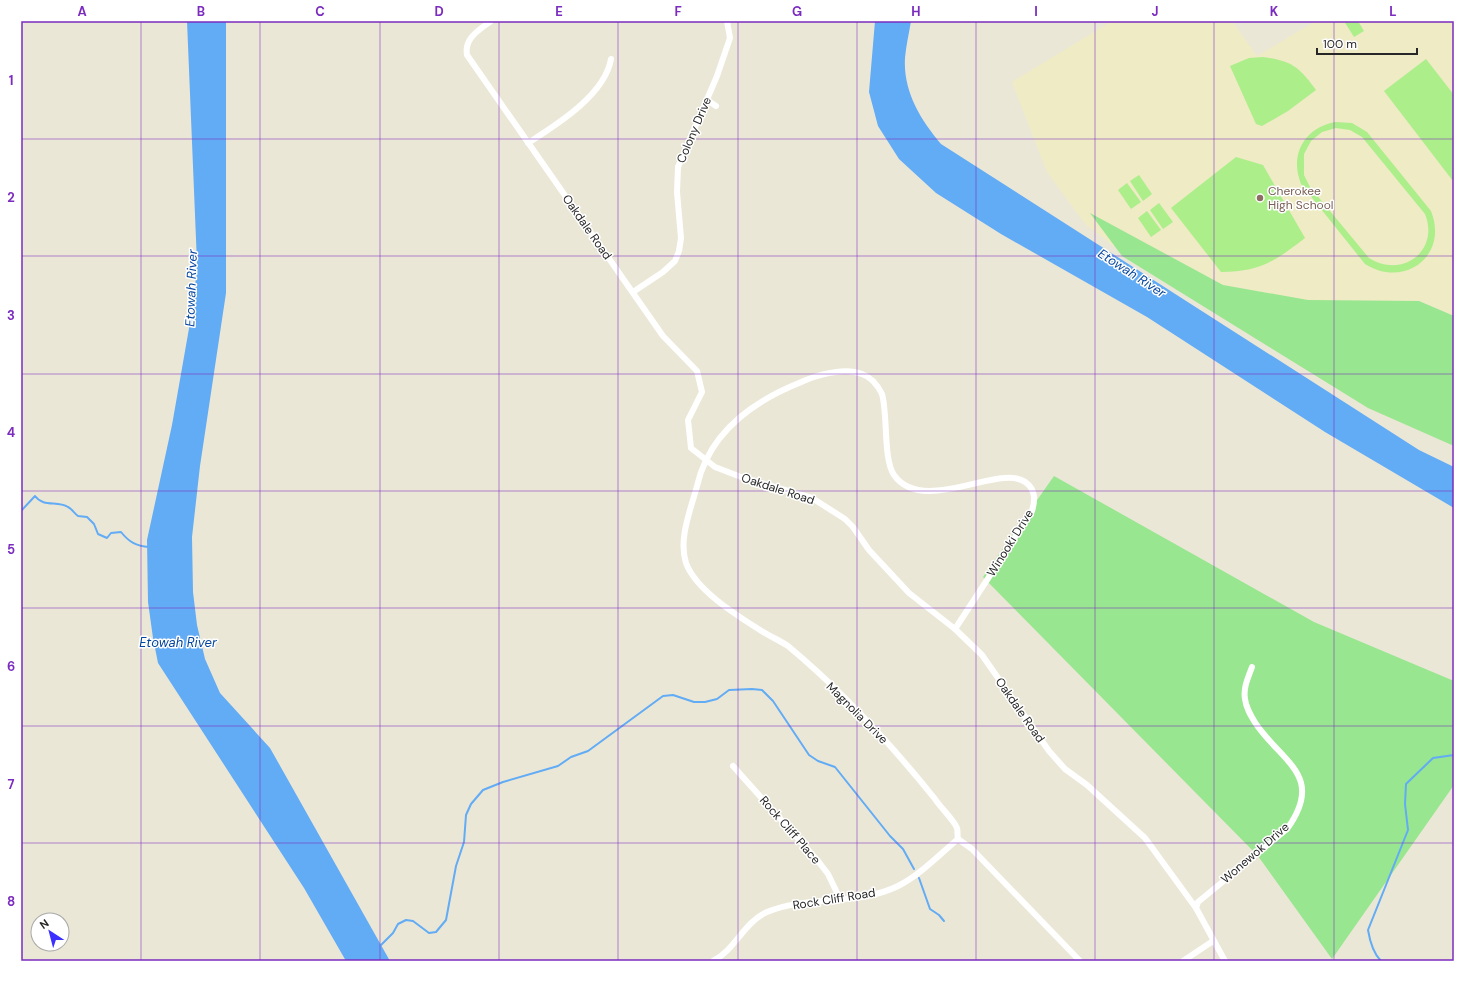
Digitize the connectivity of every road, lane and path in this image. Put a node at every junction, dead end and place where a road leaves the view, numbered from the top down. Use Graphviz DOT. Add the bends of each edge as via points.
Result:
graph roads {
  1 [pos="491,21"];
  2 [pos="727,21"];
  3 [pos="611,59"];
  4 [pos="707,100"];
  5 [pos="716,106"];
  6 [pos="528,143"];
  7 [pos="632,292"];
  8 [pos="705,460"];
  9 [pos="955,629"];
  10 [pos="1252,667"];
  11 [pos="733,766"];
  12 [pos="958,839"];
  13 [pos="840,899"];
  14 [pos="1196,908"];
  15 [pos="1213,941"];
  16 [pos="713,961"];
  17 [pos="1080,961"];
  18 [pos="1183,961"];
  19 [pos="1226,961"];
  1 -- 6 [label="street, Oakdale Road" via="471,36 466,49 467,55"];
  2 -- 4 [label="street, Colony Drive" via="730,38"];
  3 -- 6 [label="street" via="609,70 598,87 560,122"];
  4 -- 5 [label="street"];
  4 -- 7 [label="street, Colony Drive" via="678,167 677,192 681,238 679,251 675,261 663,272"];
  6 -- 7 [label="street, Oakdale Road"];
  7 -- 8 [label="street, Oakdale Road" via="668,343 697,371 702,392 688,420 688,439 691,448"];
  8 -- 9 [label="street, Oakdale Road" via="715,467 741,477 812,498 831,509 853,527 869,550 909,593"];
  8 -- 9 [label="street, Winooki Drive" via="733,422 765,399 804,380 835,372 850,372 869,378 882,394 890,467 900,482 916,489 950,490 1003,478 1016,478 1022,481 1032,488 1032,511"];
  8 -- 12 [label="street, Magnolia Drive" via="698,478 684,542 686,563 694,578 724,605 759,630 786,645 844,698 917,776 957,828"];
  9 -- 14 [label="street, Oakdale Road" via="982,655 1049,751 1065,769 1087,784 1145,838"];
  10 -- 14 [label="street, Wonewok Drive" via="1245,687 1244,700 1265,737 1290,761 1298,773 1303,791 1301,801 1287,829 1198,902"];
  11 -- 13 [label="street, Rock Cliff Place" via="818,861 828,874"];
  12 -- 13 [label="street, Rock Cliff Road" via="897,886 871,895"];
  12 -- 17 [label="street" via="972,849"];
  13 -- 16 [label="street, Rock Cliff Road" via="786,906 765,913 747,928 724,955"];
  14 -- 15 [label="street, Oakdale Road"];
  15 -- 18 [label="street"];
  15 -- 19 [label="street, Oakdale Road"];
}
